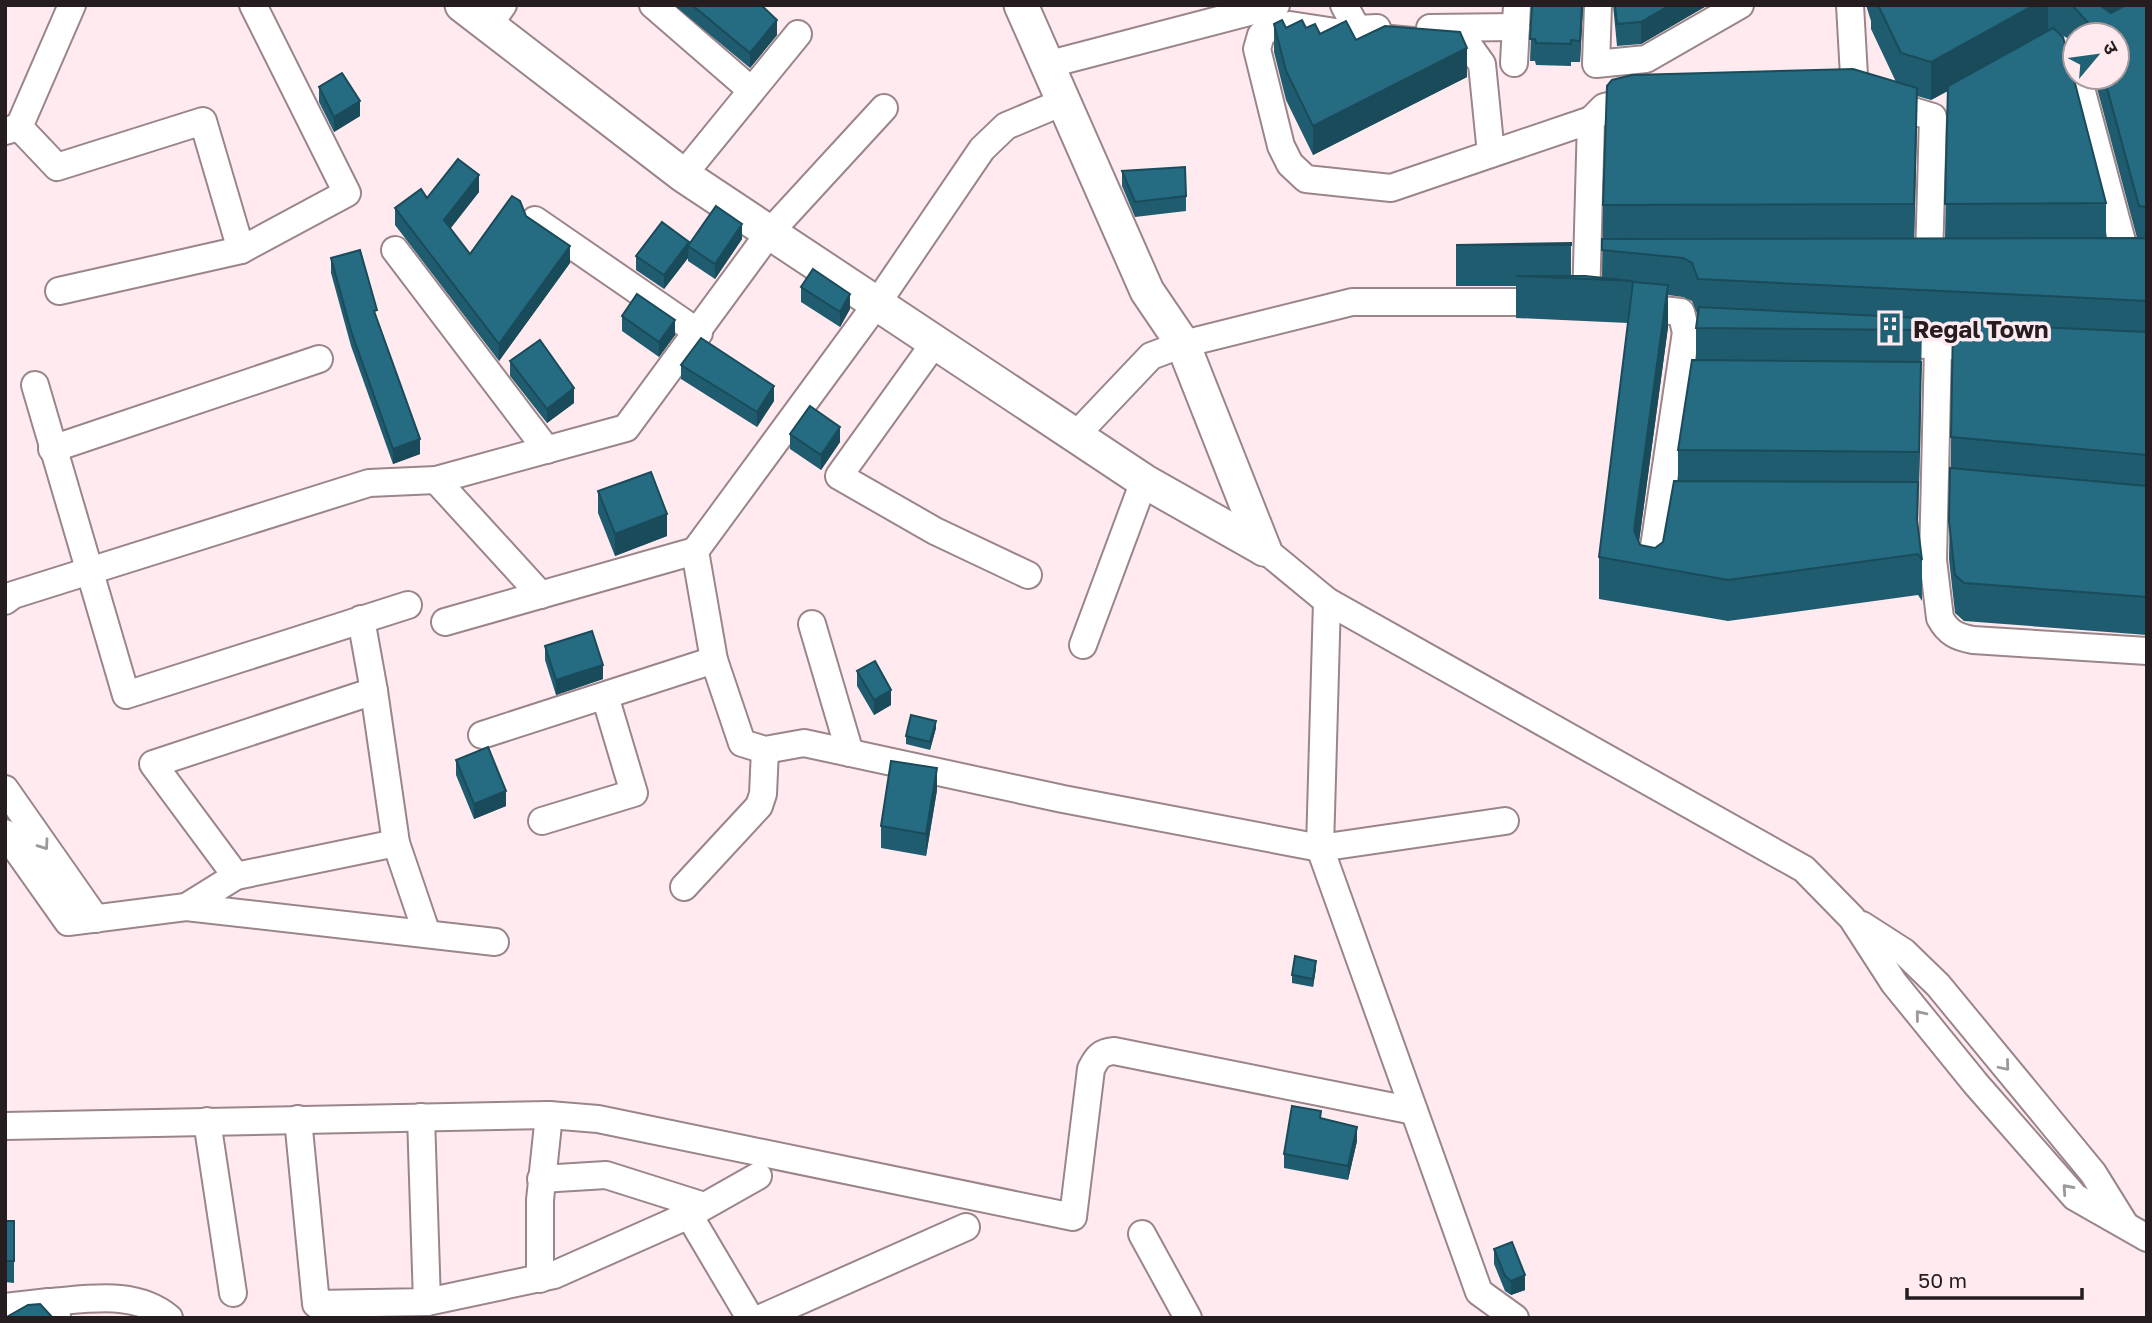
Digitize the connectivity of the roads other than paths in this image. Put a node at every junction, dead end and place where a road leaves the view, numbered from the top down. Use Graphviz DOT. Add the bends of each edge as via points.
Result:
graph roads {
  1 [pos="72,5"];
  2 [pos="253,5"];
  3 [pos="462,5"];
  4 [pos="653,5"];
  5 [pos="1021,5"];
  6 [pos="1276,5"];
  7 [pos="1344,5"];
  8 [pos="1598,5"];
  9 [pos="1740,5"];
  10 [pos="1850,5"];
  11 [pos="495,16"];
  12 [pos="1517,16"];
  13 [pos="798,34"];
  14 [pos="1514,63"];
  15 [pos="1046,65"];
  16 [pos="751,90"];
  17 [pos="2078,91"];
  18 [pos="1855,94"];
  19 [pos="1829,95"];
  20 [pos="1660,97"];
  21 [pos="1063,102"];
  22 [pos="884,108"];
  23 [pos="1591,120"];
  24 [pos="12,129"];
  25 [pos="1491,154"];
  26 [pos="683,175"];
  27 [pos="535,220"];
  28 [pos="770,232"];
  29 [pos="241,250"];
  30 [pos="395,250"];
  31 [pos="1902,259"];
  32 [pos="1929,259"];
  33 [pos="1955,259"];
  34 [pos="2101,260"];
  35 [pos="2137,260"];
  36 [pos="1590,261"];
  37 [pos="1617,261"];
  38 [pos="59,291"];
  39 [pos="878,302"];
  40 [pos="1586,302"];
  41 [pos="1686,332"];
  42 [pos="699,333"];
  43 [pos="1756,336"];
  44 [pos="936,341"];
  45 [pos="1868,342"];
  46 [pos="1183,344"];
  47 [pos="1938,346"];
  48 [pos="2007,349"];
  49 [pos="319,359"];
  50 [pos="35,385"];
  51 [pos="1679,385"];
  52 [pos="1747,385"];
  53 [pos="1909,387"];
  54 [pos="1937,387"];
  55 [pos="1076,435"];
  56 [pos="52,449"];
  57 [pos="547,450"];
  58 [pos="436,480"];
  59 [pos="1144,481"];
  60 [pos="1961,491"];
  61 [pos="1934,498"];
  62 [pos="1662,506"];
  63 [pos="1730,506"];
  64 [pos="1907,508"];
  65 [pos="1264,549"];
  66 [pos="695,551"];
  67 [pos="92,572"];
  68 [pos="1650,574"];
  69 [pos="1028,575"];
  70 [pos="8,593"];
  71 [pos="541,594"];
  72 [pos="1327,601"];
  73 [pos="408,606"];
  74 [pos="361,619"];
  75 [pos="445,622"];
  76 [pos="812,624"];
  77 [pos="1083,645"];
  78 [pos="2147,651"];
  79 [pos="714,660"];
  80 [pos="374,691"];
  81 [pos="605,696"];
  82 [pos="482,735"];
  83 [pos="765,750"];
  84 [pos="850,753"];
  85 [pos="5,789"];
  86 [pos="542,821"];
  87 [pos="1505,821"];
  88 [pos="5,833"];
  89 [pos="396,843"];
  90 [pos="1320,848"];
  91 [pos="236,876"];
  92 [pos="684,887"];
  93 [pos="186,906"];
  94 [pos="1852,918"];
  95 [pos="96,919"];
  96 [pos="427,934"];
  97 [pos="495,942"];
  98 [pos="2036,1103"];
  99 [pos="1414,1111"];
  100 [pos="549,1115"];
  101 [pos="421,1117"];
  102 [pos="298,1119"];
  103 [pos="207,1121"];
  104 [pos="2011,1125"];
  105 [pos="5,1126"];
  106 [pos="758,1176"];
  107 [pos="541,1179"];
  108 [pos="696,1211"];
  109 [pos="967,1227"];
  110 [pos="2136,1231"];
  111 [pos="1142,1234"];
  112 [pos="540,1279"];
  113 [pos="233,1293"];
  114 [pos="427,1302"];
  115 [pos="5,1307"];
  116 [pos="53,1310"];
  117 [pos="169,1318"];
  118 [pos="750,1318"];
  119 [pos="761,1318"];
  120 [pos="1188,1318"];
  121 [pos="1515,1318"];
  1 -- 24 [label="street"];
  2 -- 29 [label="street" via="347,193"];
  3 -- 11 [label="street"];
  4 -- 16 [label="street"];
  5 -- 15 [label="street"];
  6 -- 15 [label="street"];
  7 -- 12 [label="street" via="1357,29"];
  8 -- 9 [label="street" via="1596,64 1646,59"];
  10 -- 18 [label="street"];
  11 -- 26 [label="street"];
  12 -- 14 [label="street"];
  13 -- 16 [label="street"];
  15 -- 21 [label="street"];
  16 -- 26 [label="street"];
  17 -- 35 [label="street"];
  18 -- 19 [label="street"];
  18 -- 32 [label="street" via="1944,111"];
  20 -- 23 [label="street" via="1635,97 1604,107"];
  21 -- 39 [label="street" via="1025,116 994,135"];
  21 -- 46 [label="street" via="1147,291"];
  22 -- 28 [label="street"];
  23 -- 25 [label="street"];
  23 -- 36 [label="street"];
  24 -- 29 [label="street" via="57,167 203,121"];
  25 -- 25 [label="street" via="1482,64 1469,46 1290,25 1261,35 1256,50 1281,146 1290,164 1306,179 1391,188"];
  26 -- 28 [label="street"];
  27 -- 42 [label="street"];
  28 -- 39 [label="street"];
  28 -- 42 [label="street"];
  29 -- 38 [label="street"];
  30 -- 57 [label="street"];
  31 -- 32 [label="street"];
  32 -- 33 [label="street"];
  34 -- 35 [label="street"];
  36 -- 37 [label="street"];
  36 -- 40 [label="street"];
  39 -- 44 [label="street"];
  39 -- 66 [label="street"];
  40 -- 41 [label="street" via="1681,312"];
  40 -- 46 [label="street" via="1352,302"];
  41 -- 43 [label="street"];
  41 -- 51 [label="street"];
  42 -- 57 [label="street" via="626,428"];
  44 -- 55 [label="street"];
  44 -- 69 [label="street" via="839,476 935,531"];
  45 -- 47 [label="street"];
  46 -- 55 [label="street" via="1151,356"];
  46 -- 65 [label="street"];
  47 -- 48 [label="street"];
  47 -- 54 [label="street"];
  49 -- 56 [label="street"];
  50 -- 56 [label="street"];
  51 -- 52 [label="street"];
  51 -- 62 [label="street"];
  53 -- 54 [label="street"];
  54 -- 61 [label="street"];
  55 -- 59 [label="street"];
  56 -- 67 [label="street"];
  57 -- 58 [label="street"];
  58 -- 67 [label="street" via="369,483"];
  58 -- 71 [label="street"];
  59 -- 65 [label="street"];
  59 -- 77 [label="street"];
  60 -- 61 [label="street"];
  61 -- 64 [label="street"];
  61 -- 78 [label="street" via="1933,560 1940,618 1952,633 1973,640"];
  62 -- 63 [label="street"];
  62 -- 68 [label="street"];
  65 -- 72 [label="street"];
  66 -- 71 [label="street"];
  66 -- 79 [label="street"];
  67 -- 70 [label="street"];
  67 -- 74 [label="street" via="126,695"];
  71 -- 75 [label="street"];
  72 -- 90 [label="street"];
  72 -- 94 [label="street" via="1804,869"];
  73 -- 74 [label="street"];
  74 -- 80 [label="street"];
  76 -- 84 [label="street"];
  79 -- 81 [label="street"];
  79 -- 83 [label="street" via="742,743"];
  80 -- 89 [label="street"];
  80 -- 91 [label="street" via="153,764"];
  81 -- 82 [label="street"];
  81 -- 86 [label="street" via="634,793"];
  83 -- 84 [label="street" via="804,743"];
  83 -- 92 [label="street" via="759,806"];
  84 -- 90 [label="street"];
  85 -- 95 [label="street, one-way"];
  87 -- 90 [label="street"];
  88 -- 95 [label="street" via="68,922"];
  89 -- 91 [label="street"];
  89 -- 96 [label="street"];
  90 -- 99 [label="street"];
  91 -- 93 [label="street"];
  93 -- 95 [label="street"];
  93 -- 96 [label="street"];
  94 -- 98 [label="street, one-way" via="1904,953 1938,985"];
  104 -- 94 [label="street, one-way" via="1894,983"];
  96 -- 97 [label="street"];
  98 -- 104 [label="street"];
  98 -- 110 [label="street"];
  99 -- 100 [label="street" via="1105,1052 1091,1069 1073,1217 598,1119"];
  99 -- 121 [label="street" via="1479,1292"];
  100 -- 101 [label="street"];
  100 -- 107 [label="street"];
  101 -- 102 [label="street"];
  101 -- 114 [label="street"];
  102 -- 103 [label="street"];
  102 -- 114 [label="street" via="316,1304"];
  103 -- 105 [label="street"];
  103 -- 113 [label="street"];
  110 -- 104 [label="street, one-way" via="2075,1197"];
  106 -- 108 [label="street"];
  107 -- 108 [label="street" via="606,1175"];
  107 -- 112 [label="street"];
  108 -- 112 [label="street"];
  108 -- 118 [label="street"];
  109 -- 119 [label="street"];
  111 -- 120 [label="street"];
  112 -- 114 [label="street"];
  115 -- 116 [label="street"];
  116 -- 117 [label="street" via="127,1299 149,1304"];
}
